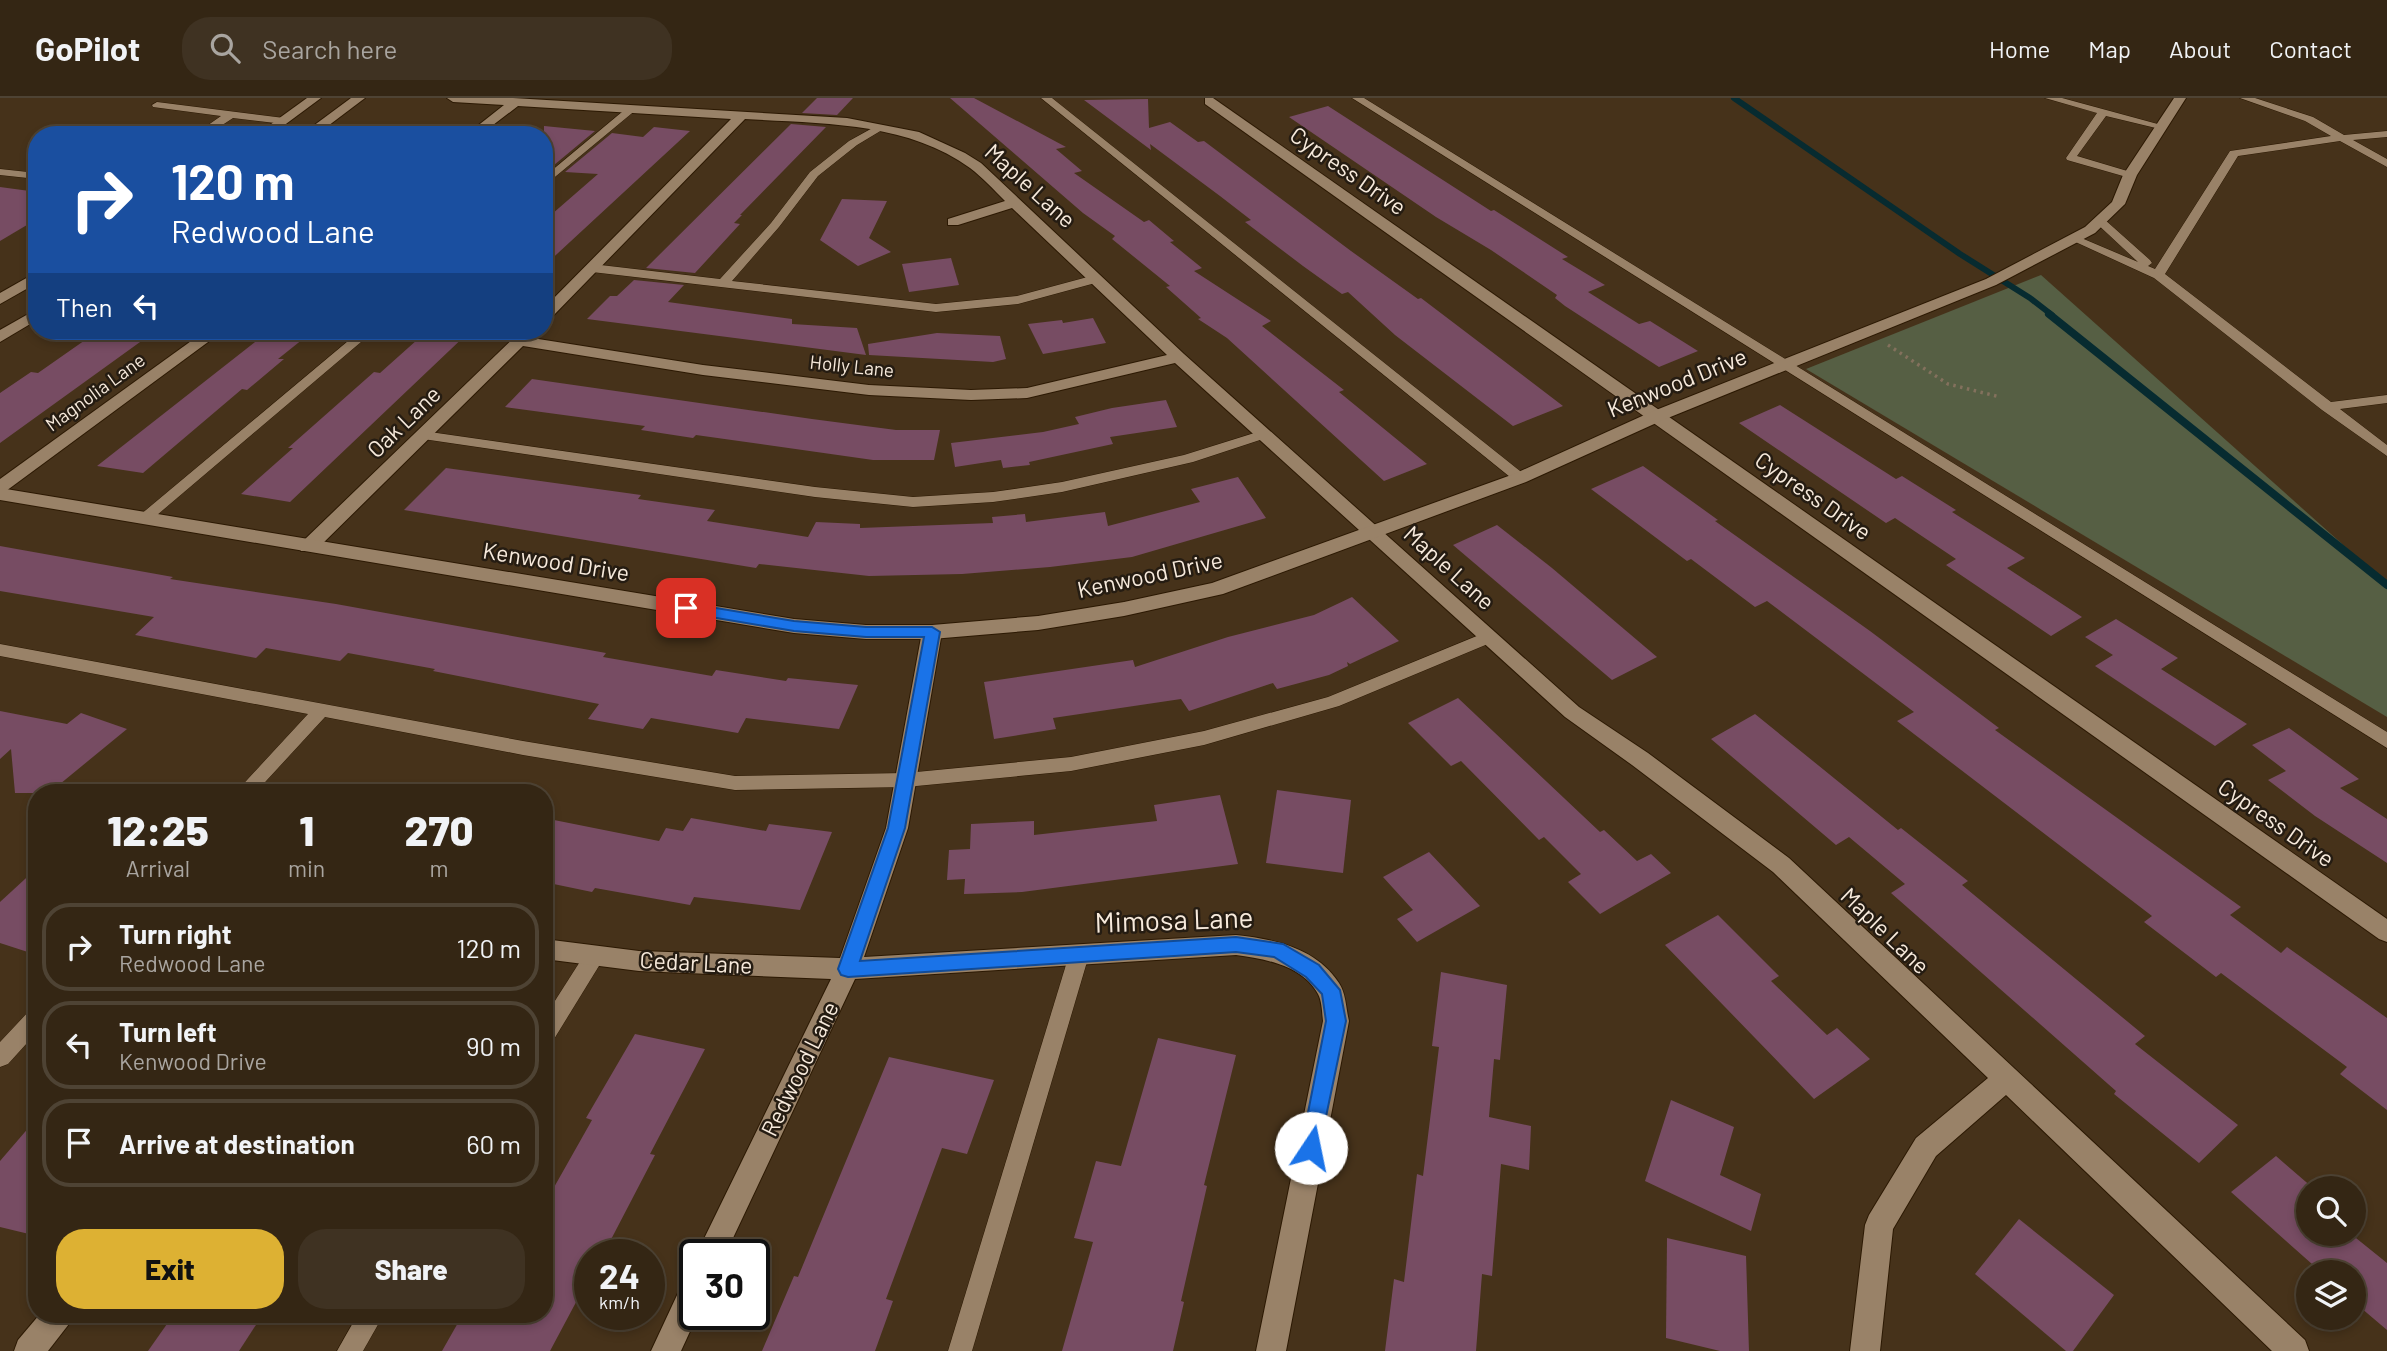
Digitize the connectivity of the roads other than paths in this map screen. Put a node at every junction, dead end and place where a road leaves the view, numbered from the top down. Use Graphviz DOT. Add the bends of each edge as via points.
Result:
graph roads {
  1 [pos="315,98"];
  2 [pos="359,98"];
  3 [pos="453,98"];
  4 [pos="1046,98"];
  5 [pos="1357,98"];
  6 [pos="2050,98"];
  7 [pos="2180,98"];
  8 [pos="2245,98"];
  9 [pos="1209,101"];
  10 [pos="2269,101"];
  11 [pos="514,103"];
  12 [pos="158,105"];
  13 [pos="632,109"];
  14 [pos="2103,111"];
  15 [pos="232,114"];
  16 [pos="742,115"];
  17 [pos="284,121"];
  18 [pos="213,126"];
  19 [pos="276,126"];
  20 [pos="320,126"];
  21 [pos="484,126"];
  22 [pos="2160,126"];
  23 [pos="882,127"];
  24 [pos="2387,134"];
  25 [pos="2342,138"];
  26 [pos="2387,164"];
  27 [pos="2,172"];
  28 [pos="28,175"];
  29 [pos="553,175"];
  30 [pos="2130,175"];
  31 [pos="1013,203"];
  32 [pos="2101,220"];
  33 [pos="953,222"];
  34 [pos="2075,239"];
  35 [pos="592,268"];
  36 [pos="2158,275"];
  37 [pos="1096,279"];
  38 [pos="28,282"];
  39 [pos="723,283"];
  40 [pos="0,300"];
  41 [pos="553,308"];
  42 [pos="28,309"];
  43 [pos="28,319"];
  44 [pos="4,335"];
  45 [pos="203,340"];
  46 [pos="357,340"];
  47 [pos="522,340"];
  48 [pos="547,340"];
  49 [pos="1178,357"];
  50 [pos="1786,365"];
  51 [pos="2387,399"];
  52 [pos="2327,407"];
  53 [pos="1657,416"];
  54 [pos="1264,434"];
  55 [pos="423,435"];
  56 [pos="2387,452"];
  57 [pos="1520,478"];
  58 [pos="0,487"];
  59 [pos="0,494"];
  60 [pos="145,519"];
  61 [pos="1372,532"];
  62 [pos="308,547"];
  63 [pos="932,632"];
  64 [pos="1489,637"];
  65 [pos="0,650"];
  66 [pos="321,711"];
  67 [pos="2387,741"];
  68 [pos="906,780"];
  69 [pos="252,784"];
  70 [pos="2387,932"];
  71 [pos="553,950"];
  72 [pos="595,955"];
  73 [pos="1079,955"];
  74 [pos="848,969"];
  75 [pos="553,1023"];
  76 [pos="28,1027"];
  77 [pos="0,1058"];
  78 [pos="2005,1079"];
  79 [pos="718,1239"];
  80 [pos="51,1323"];
  81 [pos="366,1323"];
  82 [pos="679,1323"];
  83 [pos="29,1351"];
  84 [pos="349,1351"];
  85 [pos="666,1351"];
  86 [pos="960,1351"];
  87 [pos="1271,1351"];
  88 [pos="1865,1351"];
  89 [pos="2294,1351"];
  1 -- 17 [label="street"];
  2 -- 20 [label="street"];
  3 -- 11 [label="street, Maple Lane"];
  4 -- 57 [label="lane"];
  5 -- 50 [label="lane"];
  6 -- 14 [label="lane"];
  7 -- 22 [label="street, Kenwood Drive"];
  8 -- 10 [label="lane"];
  9 -- 53 [label="street, Cypress Drive"];
  10 -- 25 [label="lane"];
  11 -- 13 [label="street, Maple Lane"];
  11 -- 21 [label="street"];
  12 -- 15 [label="lane"];
  13 -- 16 [label="street, Maple Lane"];
  13 -- 29 [label="lane"];
  14 -- 22 [label="lane"];
  14 -- 30 [label="lane" via="2071,158"];
  15 -- 17 [label="lane"];
  15 -- 18 [label="lane"];
  16 -- 23 [label="street, Maple Lane"];
  16 -- 35 [label="street"];
  17 -- 19 [label="street"];
  22 -- 30 [label="street, Kenwood Drive"];
  23 -- 31 [label="street, Maple Lane" via="915,135 960,156"];
  23 -- 39 [label="lane" via="814,174"];
  24 -- 25 [label="lane"];
  25 -- 26 [label="lane"];
  25 -- 36 [label="lane" via="2234,153"];
  27 -- 28 [label="lane"];
  30 -- 32 [label="street, Kenwood Drive" via="2118,204"];
  31 -- 33 [label="street"];
  31 -- 37 [label="street, Maple Lane"];
  32 -- 34 [label="street, Kenwood Drive"];
  32 -- 36 [label="lane"];
  34 -- 36 [label="lane"];
  34 -- 50 [label="street, Kenwood Drive" via="1950,299"];
  35 -- 39 [label="lane"];
  35 -- 41 [label="street"];
  36 -- 52 [label="lane"];
  37 -- 39 [label="lane" via="1018,300 936,308"];
  37 -- 49 [label="street, Maple Lane"];
  38 -- 40 [label="street"];
  42 -- 44 [label="street"];
  43 -- 44 [label="street"];
  45 -- 58 [label="street, Magnolia Lane"];
  46 -- 60 [label="lane"];
  47 -- 55 [label="street, Oak Lane"];
  48 -- 49 [label="street, Holly Lane" via="703,370 869,390 971,396 1027,394"];
  49 -- 54 [label="street, Maple Lane"];
  50 -- 53 [label="street, Kenwood Drive"];
  50 -- 67 [label="lane"];
  51 -- 52 [label="lane"];
  52 -- 56 [label="lane"];
  53 -- 57 [label="street, Kenwood Drive"];
  53 -- 70 [label="street, Cypress Drive"];
  54 -- 55 [label="lane" via="1188,459 1062,487 913,502"];
  54 -- 61 [label="street, Maple Lane"];
  55 -- 62 [label="street, Oak Lane"];
  57 -- 61 [label="street, Kenwood Drive"];
  59 -- 60 [label="street, Kenwood Drive"];
  60 -- 62 [label="street, Kenwood Drive"];
  61 -- 63 [label="street, Kenwood Drive" via="1216,589 1038,623"];
  61 -- 64 [label="street, Maple Lane"];
  62 -- 63 [label="street, Kenwood Drive" via="794,626"];
  63 -- 68 [label="street, Redwood Lane"];
  64 -- 68 [label="lane" via="1333,702 1204,738 1071,764"];
  64 -- 78 [label="street, Maple Lane" via="1572,712 1781,865"];
  65 -- 66 [label="lane"];
  66 -- 68 [label="lane" via="735,783"];
  66 -- 69 [label="lane"];
  68 -- 74 [label="street, Redwood Lane" via="897,828"];
  71 -- 72 [label="street, Cedar Lane"];
  72 -- 74 [label="street, Cedar Lane" via="639,961"];
  72 -- 75 [label="lane"];
  73 -- 74 [label="street, Mimosa Lane"];
  73 -- 86 [label="lane"];
  73 -- 87 [label="street, Mimosa Lane" via="1236,945 1277,950 1312,971 1330,990 1336,1021"];
  74 -- 79 [label="street, Redwood Lane"];
  76 -- 77 [label="lane"];
  78 -- 88 [label="street" via="1926,1147 1879,1225"];
  78 -- 89 [label="street, Maple Lane"];
  80 -- 83 [label="street"];
  81 -- 84 [label="lane"];
  82 -- 85 [label="street"];
}
